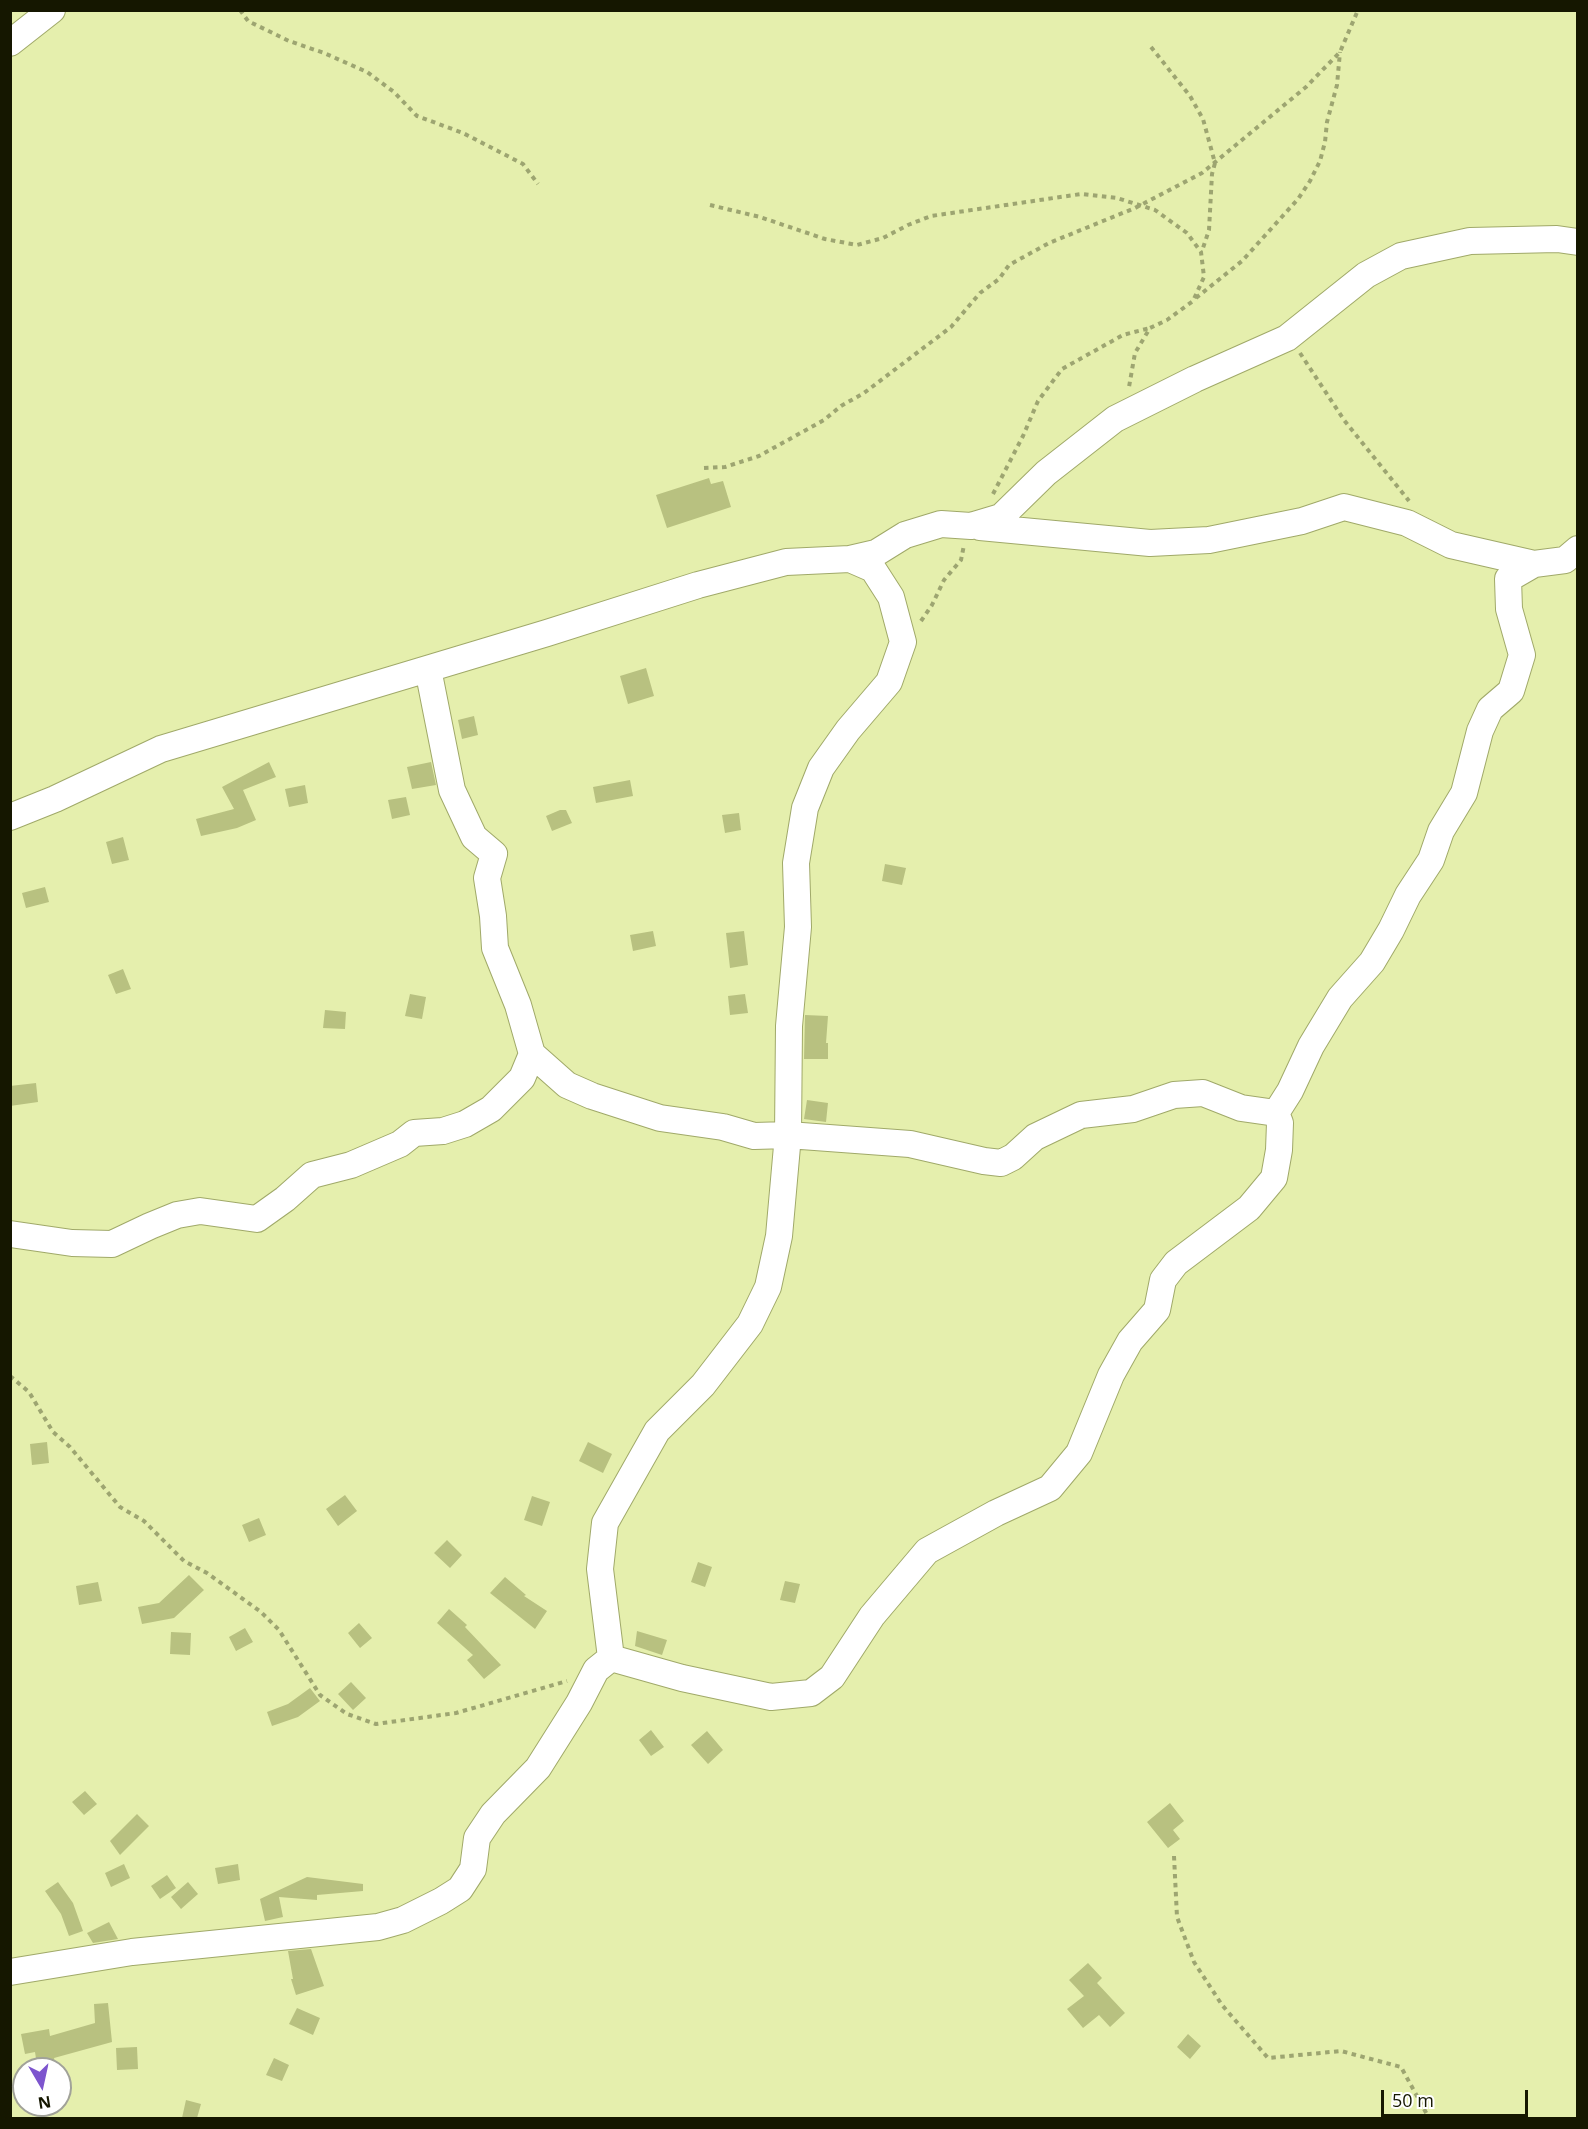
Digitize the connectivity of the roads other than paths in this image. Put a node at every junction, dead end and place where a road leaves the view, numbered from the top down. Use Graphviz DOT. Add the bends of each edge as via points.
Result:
graph roads {
  1 [pos="52,10"];
  2 [pos="10,43"];
  3 [pos="1578,242"];
  4 [pos="971,526"];
  5 [pos="1578,549"];
  6 [pos="850,558"];
  7 [pos="1534,564"];
  8 [pos="428,669"];
  9 [pos="10,817"];
  10 [pos="532,1054"];
  11 [pos="1276,1113"];
  12 [pos="788,1135"];
  13 [pos="10,1234"];
  14 [pos="604,1664"];
  15 [pos="10,1972"];
  1 -- 2 [label="street"];
  3 -- 4 [label="street" via="1470,241 1401,256 1366,275 1287,338 1114,419 1046,473 1001,517"];
  4 -- 6 [label="street" via="941,524 905,535 876,553"];
  4 -- 7 [label="street" via="1150,543 1209,540 1302,521 1344,507 1407,523 1451,545"];
  5 -- 7 [label="street" via="1565,560"];
  6 -- 8 [label="street" via="786,562 742,573"];
  6 -- 12 [label="street" via="873,569 891,597 903,642 889,682 821,768 805,808 796,863 798,927 789,1026"];
  7 -- 11 [label="street" via="1508,579 1509,609 1522,655 1511,692 1490,709 1480,731 1464,793 1391,930 1372,962 1340,998"];
  8 -- 9 [label="street" via="161,749"];
  8 -- 10 [label="street" via="452,790 474,837 494,854 487,878 495,948"];
  10 -- 12 [label="street" via="567,1085 660,1118 723,1127 754,1136"];
  10 -- 13 [label="street" via="522,1078 491,1109 465,1124 443,1131 414,1133 400,1144 351,1165 312,1175 257,1219 200,1211 177,1215 112,1244"];
  11 -- 12 [label="street" via="1241,1108 1203,1093 1174,1095 1132,1109 1081,1115 1035,1137 1001,1163 910,1144"];
  11 -- 14 [label="street" via="1280,1123 1274,1178 1249,1208 1176,1263 1163,1280 1157,1310 1130,1341 1079,1453 1050,1488 927,1551 872,1616 831,1677 818,1688 811,1693 771,1697"];
  12 -- 14 [label="street" via="779,1236 768,1287 750,1324 710,1377 657,1431 605,1523 600,1569"];
  14 -- 15 [label="street" via="538,1768 482,1830 477,1838 473,1869 460,1889 403,1920 378,1927 144,1951"];
}
